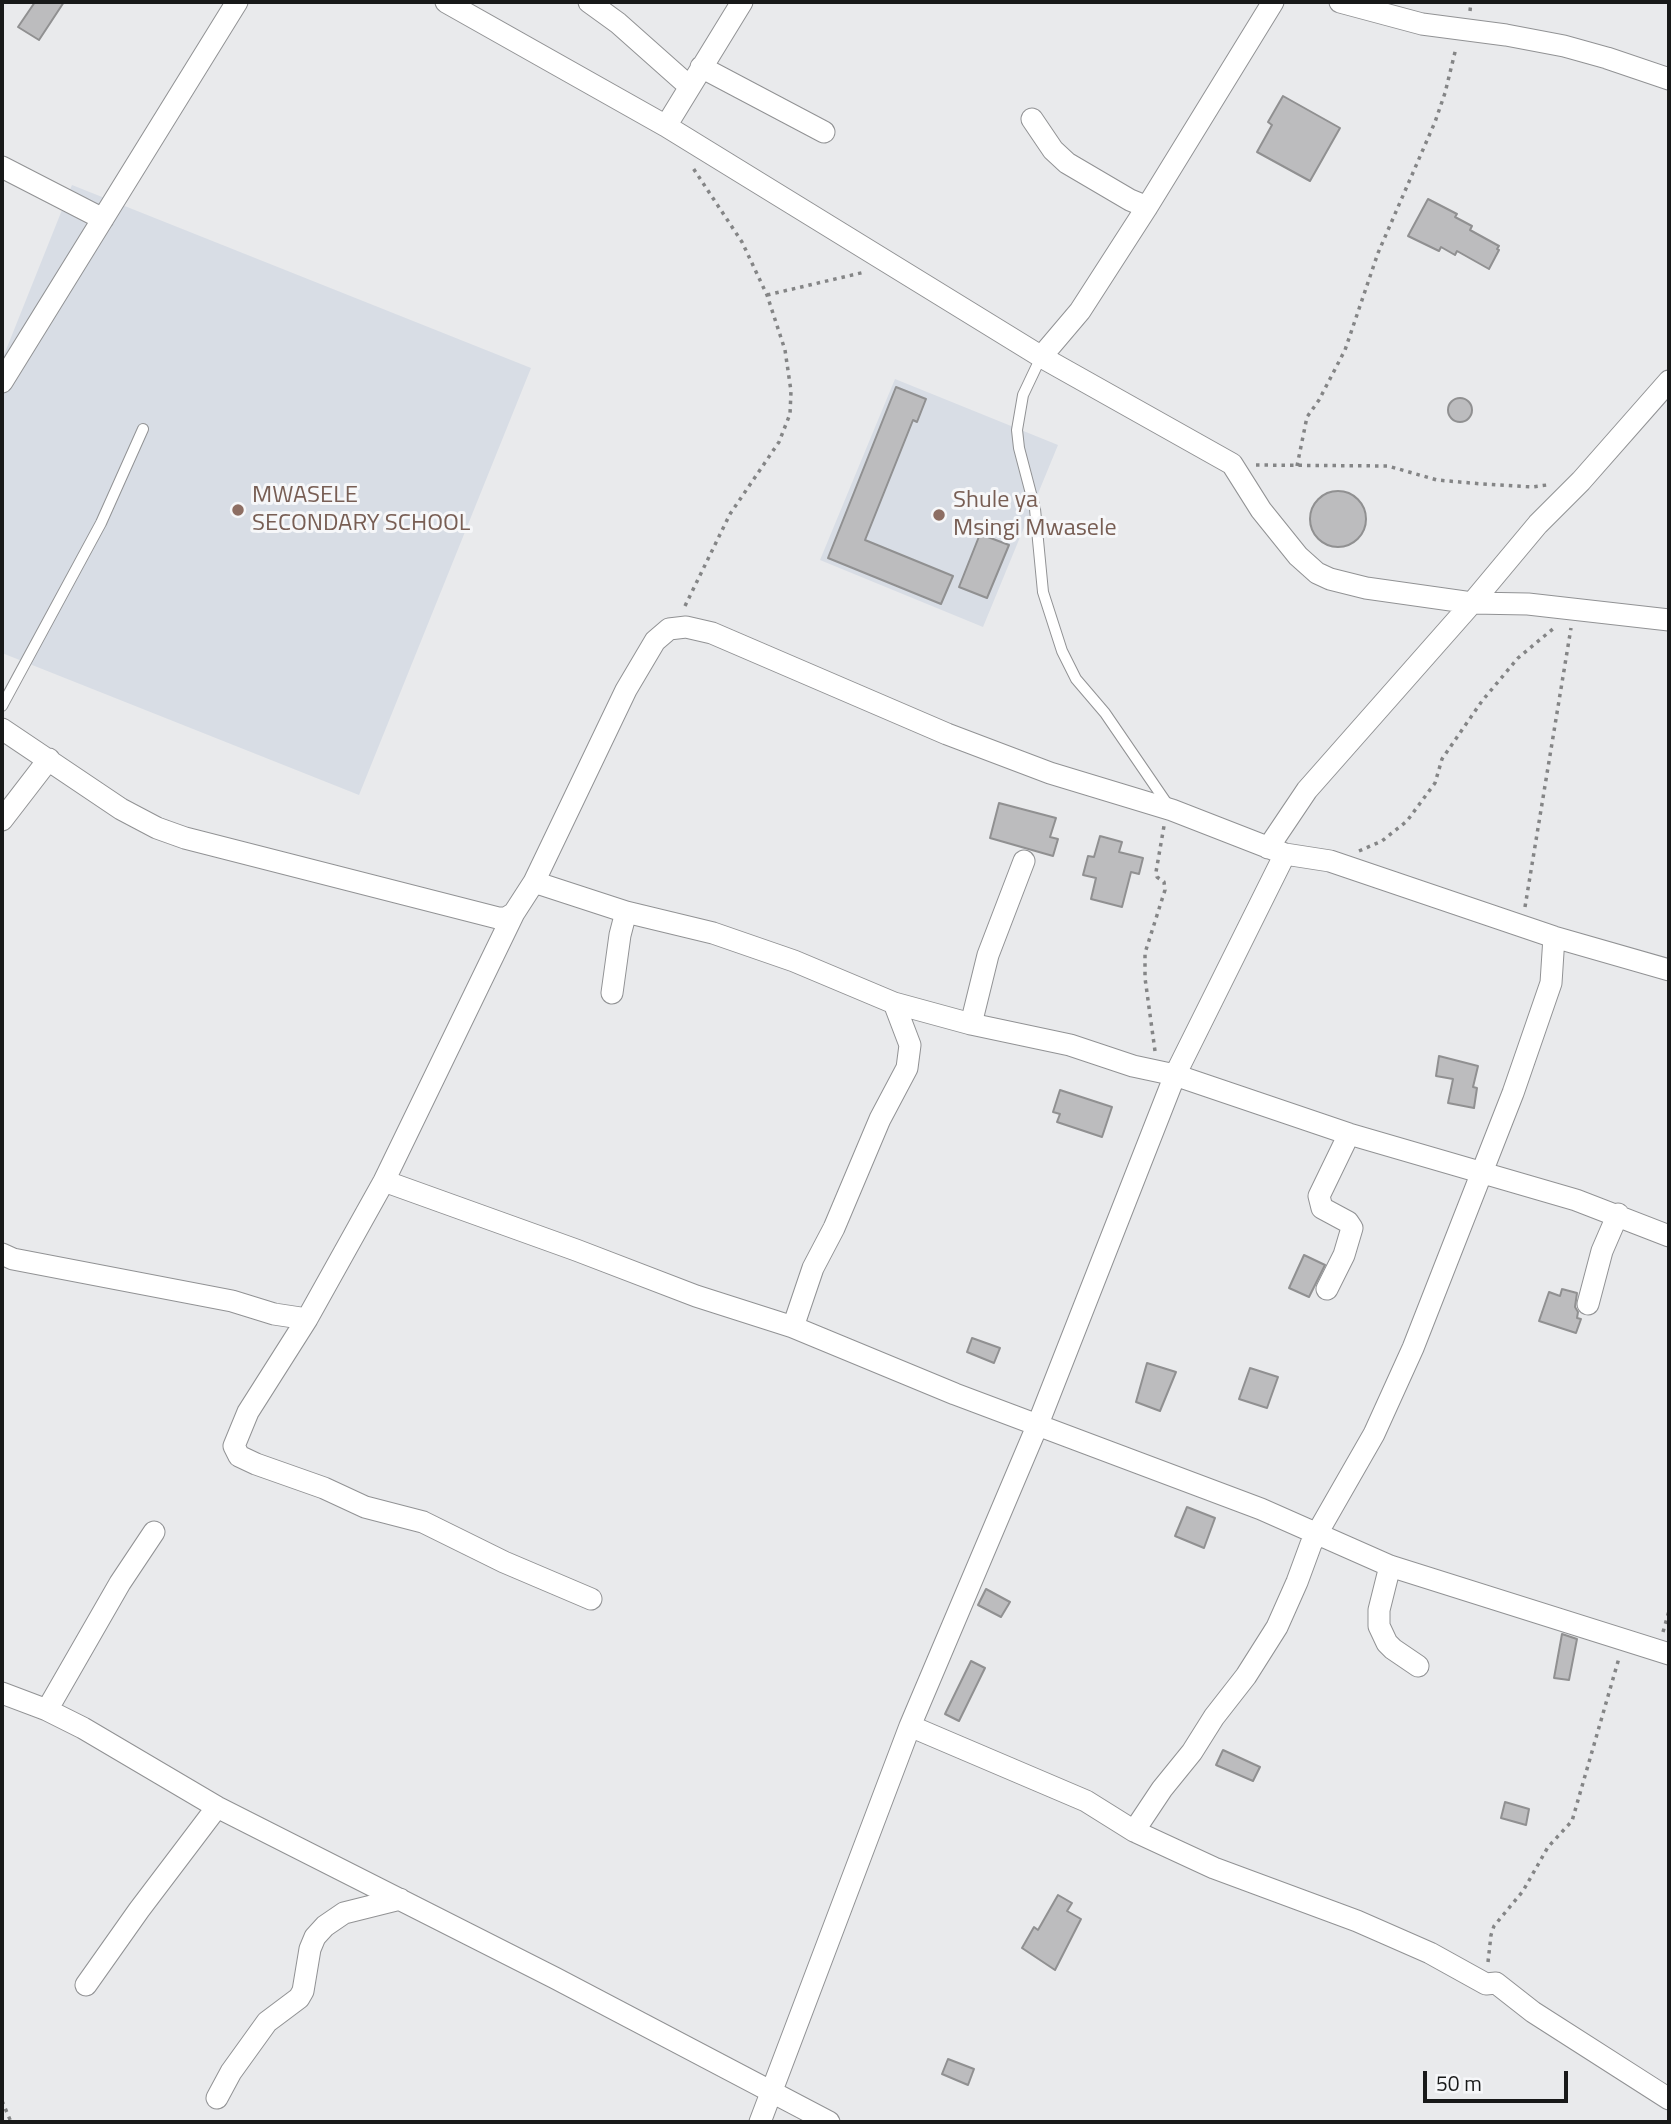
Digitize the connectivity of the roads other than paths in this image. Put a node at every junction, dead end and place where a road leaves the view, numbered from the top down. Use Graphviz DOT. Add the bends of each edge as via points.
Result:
graph roads {
  1 [pos="237,2"];
  2 [pos="446,2"];
  3 [pos="589,2"];
  4 [pos="742,2"];
  5 [pos="1273,2"];
  6 [pos="1339,2"];
  7 [pos="701,67"];
  8 [pos="1669,79"];
  9 [pos="690,87"];
  10 [pos="1032,119"];
  11 [pos="666,126"];
  12 [pos="824,132"];
  13 [pos="2,167"];
  14 [pos="1147,207"];
  15 [pos="103,219"];
  16 [pos="1041,357"];
  17 [pos="1669,381"];
  18 [pos="2,382"];
  19 [pos="143,429"];
  20 [pos="1472,603"];
  21 [pos="1669,620"];
  22 [pos="2,706"];
  23 [pos="2,729"];
  24 [pos="49,759"];
  25 [pos="1170,810"];
  26 [pos="2,820"];
  27 [pos="1276,851"];
  28 [pos="1024,862"];
  29 [pos="534,882"];
  30 [pos="626,912"];
  31 [pos="514,913"];
  32 [pos="1554,937"];
  33 [pos="1669,970"];
  34 [pos="612,993"];
  35 [pos="894,1003"];
  36 [pos="971,1024"];
  37 [pos="1166,1073"];
  38 [pos="1349,1134"];
  39 [pos="1483,1174"];
  40 [pos="384,1181"];
  41 [pos="1618,1214"];
  42 [pos="1669,1236"];
  43 [pos="2,1254"];
  44 [pos="1326,1289"];
  45 [pos="1588,1304"];
  46 [pos="307,1319"];
  47 [pos="793,1327"];
  48 [pos="1038,1424"];
  49 [pos="154,1532"];
  50 [pos="1317,1534"];
  51 [pos="1390,1566"];
  52 [pos="591,1599"];
  53 [pos="1669,1654"];
  54 [pos="1418,1666"];
  55 [pos="2,1693"];
  56 [pos="47,1710"];
  57 [pos="910,1726"];
  58 [pos="217,1807"];
  59 [pos="1134,1831"];
  60 [pos="400,1899"];
  61 [pos="86,1985"];
  62 [pos="771,2092"];
  63 [pos="217,2098"];
  64 [pos="1669,2099"];
  65 [pos="760,2122"];
  66 [pos="829,2122"];
  1 -- 15 [label="street"];
  2 -- 11 [label="street"];
  3 -- 9 [label="street"];
  4 -- 7 [label="street"];
  5 -- 14 [label="street"];
  6 -- 8 [label="street" via="1422,24 1564,46"];
  7 -- 9 [label="street"];
  7 -- 12 [label="street"];
  9 -- 11 [label="street"];
  10 -- 14 [label="street" via="1067,163"];
  11 -- 16 [label="street"];
  13 -- 15 [label="street"];
  14 -- 16 [label="street" via="1080,311"];
  15 -- 18 [label="street"];
  16 -- 20 [label="street" via="1232,464 1261,510 1317,573 1366,587"];
  16 -- 25 [label="lane" via="1023,395 1017,429 1035,509 1043,592 1076,679 1105,713"];
  17 -- 20 [label="street"];
  19 -- 22 [label="lane" via="101,523"];
  20 -- 21 [label="street" via="1528,604"];
  20 -- 27 [label="street" via="1307,790"];
  23 -- 24 [label="street"];
  24 -- 26 [label="street"];
  24 -- 31 [label="street" via="121,809 185,838 498,918"];
  25 -- 27 [label="street"];
  25 -- 29 [label="street" via="1038,769 712,633 676,627 655,641 626,690"];
  27 -- 32 [label="street" via="1330,861"];
  27 -- 37 [label="street"];
  28 -- 36 [label="street" via="988,955"];
  29 -- 30 [label="street"];
  29 -- 31 [label="street"];
  30 -- 34 [label="street"];
  30 -- 35 [label="street" via="713,933"];
  31 -- 40 [label="street"];
  32 -- 33 [label="street"];
  32 -- 39 [label="street" via="1551,984"];
  35 -- 36 [label="street"];
  35 -- 47 [label="street" via="910,1045 907,1068 813,1268"];
  36 -- 37 [label="street" via="1070,1045"];
  37 -- 38 [label="street"];
  37 -- 48 [label="street"];
  38 -- 39 [label="street"];
  38 -- 44 [label="street" via="1319,1199 1322,1208 1352,1226 1344,1255"];
  39 -- 41 [label="street"];
  39 -- 50 [label="street" via="1374,1434"];
  40 -- 46 [label="street"];
  40 -- 47 [label="street"];
  41 -- 42 [label="street"];
  41 -- 45 [label="street"];
  43 -- 46 [label="street"];
  46 -- 52 [label="street" via="248,1412 234,1446 239,1456 365,1507 423,1522"];
  47 -- 48 [label="street"];
  48 -- 50 [label="street" via="1261,1508"];
  48 -- 57 [label="street"];
  49 -- 56 [label="street"];
  50 -- 51 [label="street"];
  50 -- 59 [label="street" via="1277,1626"];
  51 -- 53 [label="street"];
  51 -- 54 [label="street" via="1379,1626 1387,1643"];
  55 -- 56 [label="street"];
  56 -- 58 [label="street"];
  57 -- 59 [label="street" via="1086,1801"];
  57 -- 62 [label="street"];
  58 -- 60 [label="street"];
  58 -- 61 [label="street"];
  59 -- 64 [label="street" via="1214,1868 1369,1926 1486,1984 1496,1983"];
  60 -- 62 [label="street"];
  60 -- 63 [label="street" via="344,1913 325,1926 310,1950 303,1991 267,2022"];
  62 -- 65 [label="street"];
  62 -- 66 [label="street"];
}
